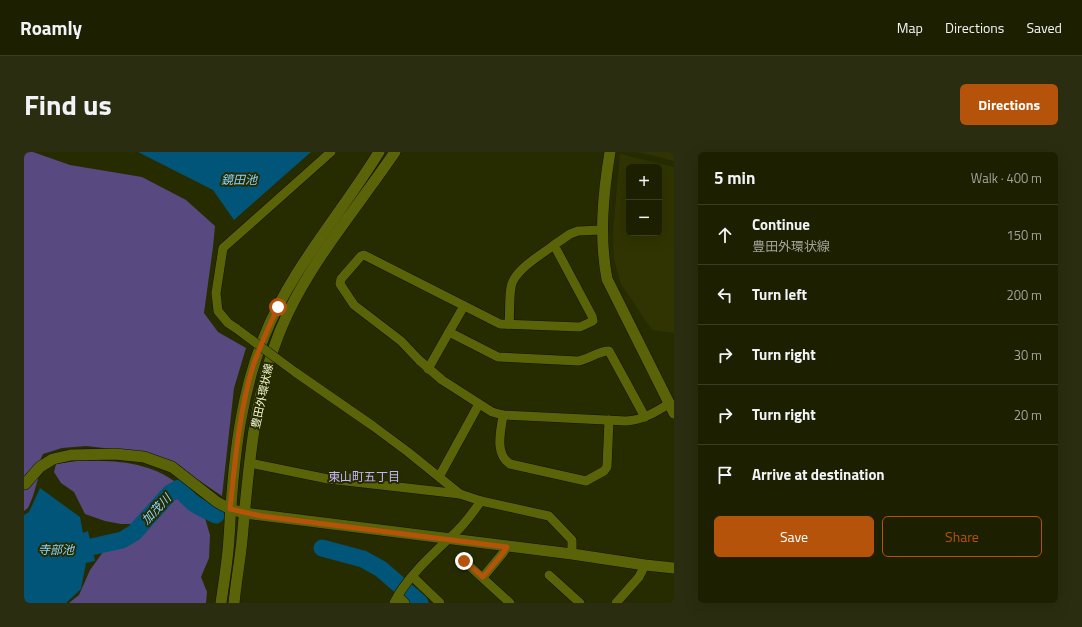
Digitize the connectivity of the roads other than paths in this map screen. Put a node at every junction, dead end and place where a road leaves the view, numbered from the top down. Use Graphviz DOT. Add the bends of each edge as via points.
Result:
graph roads {
  1 [pos="331,152"];
  2 [pos="379,152"];
  3 [pos="395,152"];
  4 [pos="610,152"];
  5 [pos="602,230"];
  6 [pos="554,245"];
  7 [pos="464,306"];
  8 [pos="509,324"];
  9 [pos="449,332"];
  10 [pos="428,369"];
  11 [pos="479,404"];
  12 [pos="672,408"];
  13 [pos="502,415"];
  14 [pos="645,417"];
  15 [pos="609,420"];
  16 [pos="250,463"];
  17 [pos="439,477"];
  18 [pos="25,485"];
  19 [pos="460,494"];
  20 [pos="481,501"];
  21 [pos="230,509"];
  22 [pos="244,513"];
  23 [pos="448,539"];
  24 [pos="507,547"];
  25 [pos="572,554"];
  26 [pos="464,561"];
  27 [pos="645,565"];
  28 [pos="674,568"];
  29 [pos="549,575"];
  30 [pos="483,577"];
  31 [pos="412,578"];
  32 [pos="397,598"];
  33 [pos="221,603"];
  34 [pos="234,603"];
  35 [pos="405,603"];
  36 [pos="440,603"];
  37 [pos="510,603"];
  38 [pos="580,603"];
  39 [pos="616,603"];
  1 -- 17 [label="street, bridge" via="223,248 216,293 218,311 237,330 379,430"];
  2 -- 21 [label="street, 豊田外環状線" via="298,273 264,337 251,374 241,418"];
  3 -- 16 [label="street, 豊田外環状線" via="305,281 288,314 266,370 257,409"];
  4 -- 5 [label="street"];
  5 -- 6 [label="street" via="578,231"];
  5 -- 12 [label="street" via="607,279"];
  6 -- 8 [label="street" via="519,272 514,279 511,286"];
  6 -- 8 [label="street" via="593,321 580,327"];
  7 -- 8 [label="street" via="492,321"];
  7 -- 9 [label="street"];
  7 -- 10 [label="street" via="367,256 362,256 341,279 340,284 354,305 401,341"];
  9 -- 10 [label="street"];
  9 -- 14 [label="street" via="498,357 578,361 609,351"];
  10 -- 11 [label="street"];
  11 -- 13 [label="street"];
  11 -- 17 [label="street"];
  12 -- 14 [label="street"];
  13 -- 15 [label="street"];
  13 -- 15 [label="street" via="500,449 507,462 586,480 607,467"];
  14 -- 15 [label="street" via="636,420"];
  16 -- 19 [label="street" via="328,479"];
  16 -- 22 [label="street, 豊田外環状線"];
  17 -- 19 [label="street"];
  18 -- 21 [label="street" via="40,467 53,459 71,455 108,454 144,457 172,467"];
  19 -- 20 [label="street"];
  20 -- 23 [label="street"];
  20 -- 25 [label="street" via="549,516 572,540"];
  21 -- 22 [label="street"];
  21 -- 33 [label="street, 豊田外環状線"];
  22 -- 23 [label="street"];
  22 -- 34 [label="street, 豊田外環状線"];
  23 -- 24 [label="street"];
  23 -- 31 [label="street"];
  24 -- 25 [label="street"];
  24 -- 30 [label="street"];
  25 -- 27 [label="street"];
  26 -- 30 [label="street"];
  27 -- 28 [label="street"];
  27 -- 39 [label="street" via="639,577"];
  29 -- 38 [label="street"];
  30 -- 37 [label="street"];
  31 -- 32 [label="street"];
  31 -- 36 [label="street"];
  32 -- 35 [label="street"];
}
